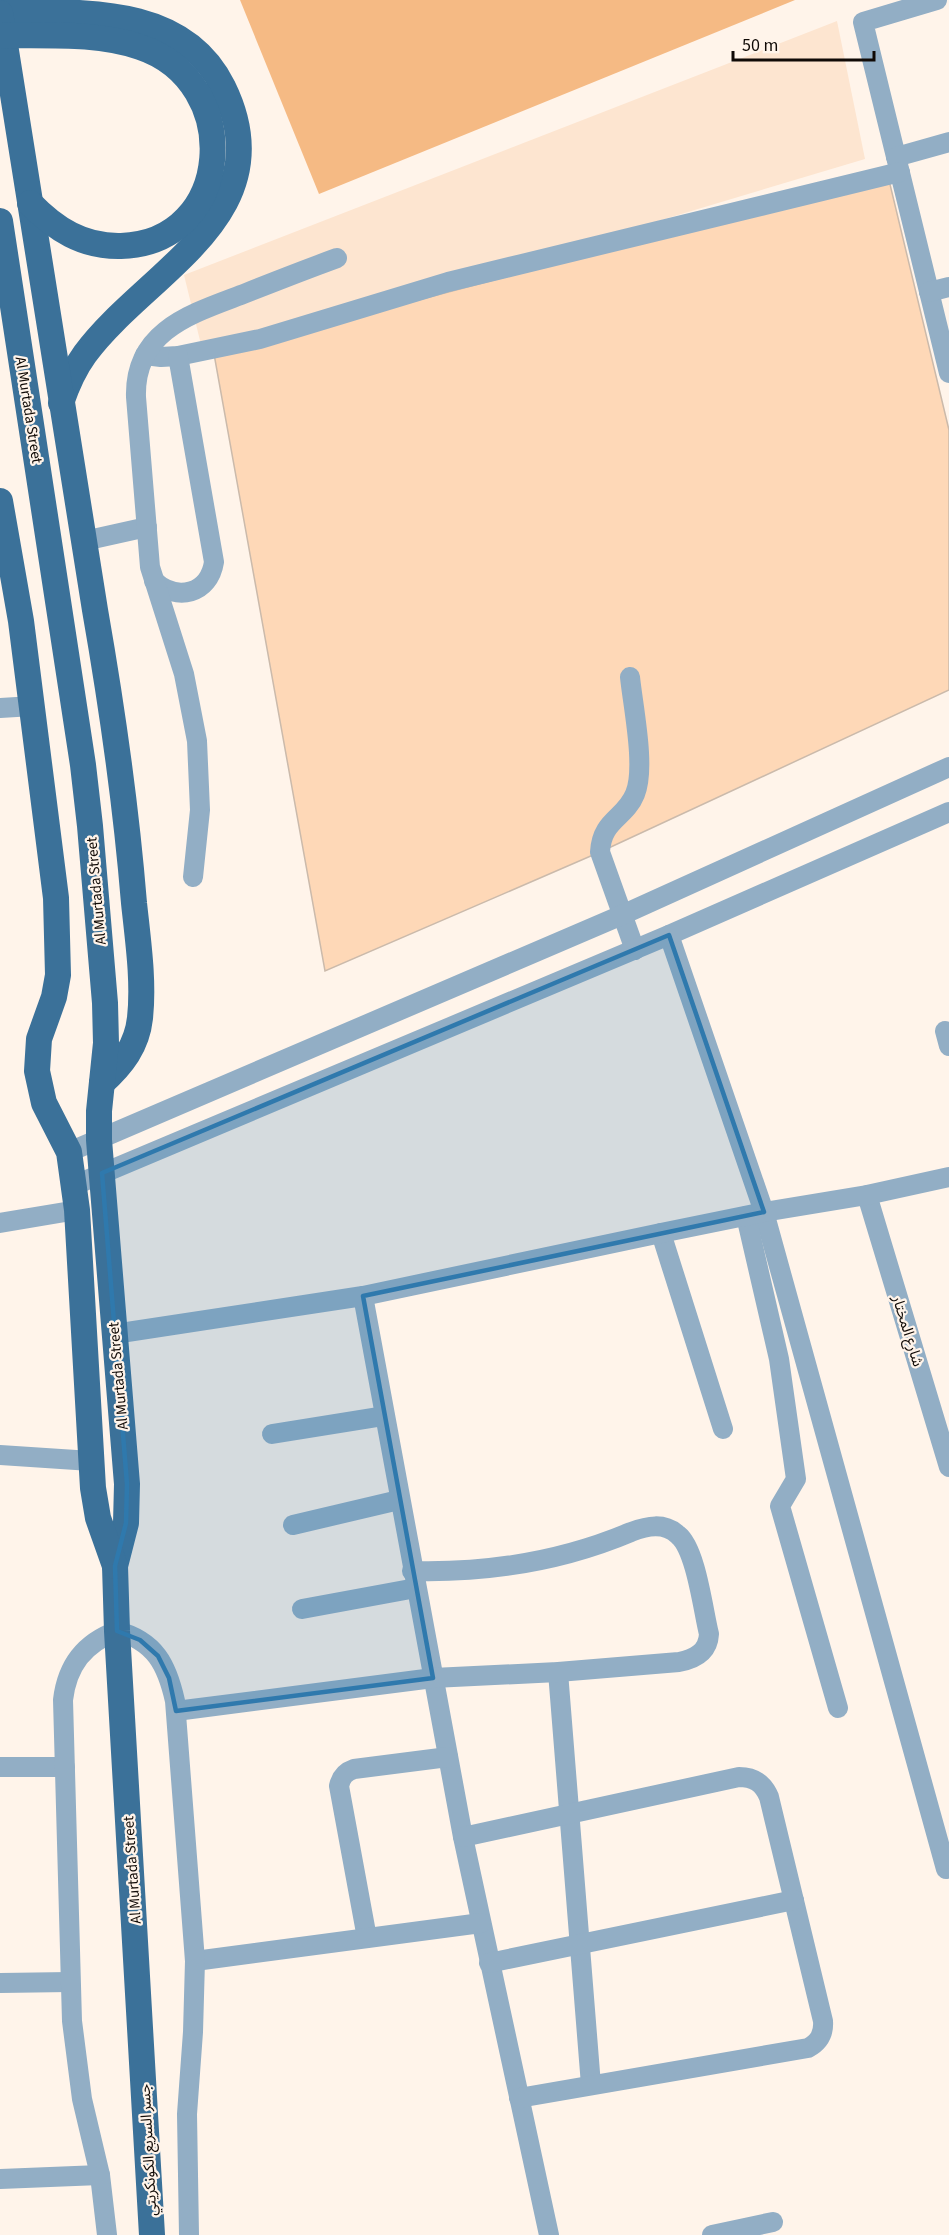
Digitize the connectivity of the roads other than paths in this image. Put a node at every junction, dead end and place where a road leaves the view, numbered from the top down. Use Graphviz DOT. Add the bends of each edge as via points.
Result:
graph roads {
  1 [pos="937,0"];
  2 [pos="0,13"];
  3 [pos="0,36"];
  4 [pos="949,142"];
  5 [pos="898,164"];
  6 [pos="30,202"];
  7 [pos="0,221"];
  8 [pos="337,258"];
  9 [pos="949,286"];
  10 [pos="929,292"];
  11 [pos="145,355"];
  12 [pos="178,356"];
  13 [pos="949,373"];
  14 [pos="61,403"];
  15 [pos="0,501"];
  16 [pos="147,527"];
  17 [pos="84,540"];
  18 [pos="154,581"];
  19 [pos="630,677"];
  20 [pos="111,704"];
  21 [pos="33,706"];
  22 [pos="0,708"];
  23 [pos="75,711"];
  24 [pos="949,767"];
  25 [pos="949,812"];
  26 [pos="193,877"];
  27 [pos="622,915"];
  28 [pos="669,936"];
  29 [pos="635,950"];
  30 [pos="102,1083"];
  31 [pos="99,1140"];
  32 [pos="69,1152"];
  33 [pos="102,1173"];
  34 [pos="949,1177"];
  35 [pos="867,1195"];
  36 [pos="76,1197"];
  37 [pos="755,1214"];
  38 [pos="0,1223"];
  39 [pos="661,1233"];
  40 [pos="363,1296"];
  41 [pos="114,1334"];
  42 [pos="384,1416"];
  43 [pos="723,1429"];
  44 [pos="272,1434"];
  45 [pos="0,1455"];
  46 [pos="91,1461"];
  47 [pos="949,1467"];
  48 [pos="399,1500"];
  49 [pos="293,1524"];
  50 [pos="116,1566"];
  51 [pos="414,1579"];
  52 [pos="302,1610"];
  53 [pos="117,1631"];
  54 [pos="558,1672"];
  55 [pos="433,1678"];
  56 [pos="838,1708"];
  57 [pos="176,1712"];
  58 [pos="448,1757"];
  59 [pos="0,1767"];
  60 [pos="65,1767"];
  61 [pos="571,1815"];
  62 [pos="463,1837"];
  63 [pos="945,1869"];
  64 [pos="794,1900"];
  65 [pos="481,1923"];
  66 [pos="367,1938"];
  67 [pos="580,1944"];
  68 [pos="195,1961"];
  69 [pos="489,1963"];
  70 [pos="70,1982"];
  71 [pos="0,1983"];
  72 [pos="144,2066"];
  73 [pos="591,2085"];
  74 [pos="519,2098"];
  75 [pos="100,2175"];
  76 [pos="0,2180"];
  77 [pos="773,2222"];
  78 [pos="107,2235"];
  79 [pos="152,2235"];
  80 [pos="189,2235"];
  81 [pos="549,2235"];
  82 [pos="712,2235"];
  1 -- 5 [label="street" via="863,22"];
  2 -- 6 [label="main road"];
  2 -- 14 [label="main road" via="90,13 142,21 174,35 213,70 233,111 238,139 235,176 221,212 198,242 93,344 74,371"];
  3 -- 6 [label="main road" via="81,37 125,43 157,54 194,86 206,107 212,131 208,179 194,208 170,231 142,244 84,241 46,220"];
  4 -- 5 [label="street"];
  5 -- 10 [label="street"];
  5 -- 12 [label="street" via="448,282 260,339"];
  6 -- 14 [label="main road"];
  7 -- 23 [label="main road, Al Murtada Street"];
  8 -- 11 [label="street" via="188,316 163,332"];
  9 -- 10 [label="street"];
  10 -- 13 [label="street"];
  11 -- 12 [label="street"];
  11 -- 16 [label="street" via="136,388"];
  12 -- 18 [label="street" via="214,562 210,576 193,590 172,593"];
  14 -- 17 [label="main road"];
  15 -- 21 [label="main road, Al Murtada Street"];
  16 -- 17 [label="street"];
  16 -- 18 [label="street"];
  17 -- 20 [label="main road"];
  18 -- 26 [label="street" via="184,674 197,741 200,810"];
  19 -- 27 [label="street" via="639,783 632,801 607,828 600,852"];
  20 -- 23 [label="main road"];
  20 -- 30 [label="main road" via="129,840 141,1002 136,1038 128,1055"];
  21 -- 22 [label="street"];
  21 -- 32 [label="main road, Al Murtada Street" via="53,866 58,952 54,998 39,1039 37,1071 44,1103"];
  23 -- 30 [label="main road, Al Murtada Street" via="90,826 105,1003"];
  24 -- 27 [label="street"];
  25 -- 28 [label="street"];
  27 -- 29 [label="street"];
  27 -- 31 [label="street"];
  28 -- 29 [label="street"];
  28 -- 37 [label="street"];
  29 -- 33 [label="street"];
  30 -- 31 [label="main road, Al Murtada Street"];
  31 -- 32 [label="street"];
  31 -- 33 [label="main road, Al Murtada Street"];
  32 -- 36 [label="main road, Al Murtada Street"];
  33 -- 36 [label="street"];
  33 -- 41 [label="main road, Al Murtada Street"];
  34 -- 35 [label="street"];
  35 -- 37 [label="street"];
  35 -- 47 [label="street, شارع المختار"];
  36 -- 38 [label="street"];
  36 -- 46 [label="main road, Al Murtada Street"];
  37 -- 39 [label="street"];
  37 -- 56 [label="street" via="796,1479 780,1506"];
  37 -- 63 [label="street"];
  39 -- 40 [label="street"];
  39 -- 43 [label="street"];
  40 -- 41 [label="street"];
  40 -- 42 [label="street"];
  41 -- 50 [label="main road, Al Murtada Street" via="128,1504"];
  42 -- 44 [label="street"];
  42 -- 48 [label="street"];
  45 -- 46 [label="street"];
  46 -- 50 [label="main road, Al Murtada Street" via="98,1518"];
  48 -- 49 [label="street"];
  48 -- 51 [label="street"];
  50 -- 53 [label="main road, Al Murtada Street"];
  51 -- 52 [label="street"];
  51 -- 54 [label="street" via="524,1565 587,1549 649,1526 669,1528 677,1534 689,1550 709,1634 702,1653 679,1662"];
  51 -- 55 [label="street"];
  53 -- 57 [label="street" via="140,1640 158,1656 169,1678"];
  53 -- 60 [label="street" via="93,1642 68,1674 63,1700"];
  53 -- 72 [label="main road, Al Murtada Street"];
  54 -- 55 [label="street"];
  54 -- 61 [label="street"];
  55 -- 57 [label="street"];
  55 -- 58 [label="street"];
  57 -- 68 [label="street"];
  58 -- 62 [label="street"];
  58 -- 66 [label="street" via="354,1769 340,1781"];
  59 -- 60 [label="street"];
  60 -- 70 [label="street"];
  61 -- 62 [label="street"];
  61 -- 64 [label="street" via="739,1777 754,1779 769,1797"];
  61 -- 67 [label="street"];
  62 -- 65 [label="street"];
  64 -- 67 [label="street"];
  64 -- 73 [label="street" via="823,2021 815,2044 801,2050"];
  65 -- 66 [label="street"];
  65 -- 69 [label="street"];
  66 -- 68 [label="street"];
  67 -- 69 [label="street"];
  67 -- 73 [label="street"];
  68 -- 80 [label="street" via="187,2114"];
  69 -- 74 [label="street"];
  70 -- 71 [label="street"];
  70 -- 75 [label="street" via="78,2070"];
  72 -- 79 [label="main road, جسر السريع الكونكريتي"];
  73 -- 74 [label="street"];
  74 -- 81 [label="street"];
  75 -- 76 [label="street"];
  75 -- 78 [label="street"];
  77 -- 82 [label="street"];
}
